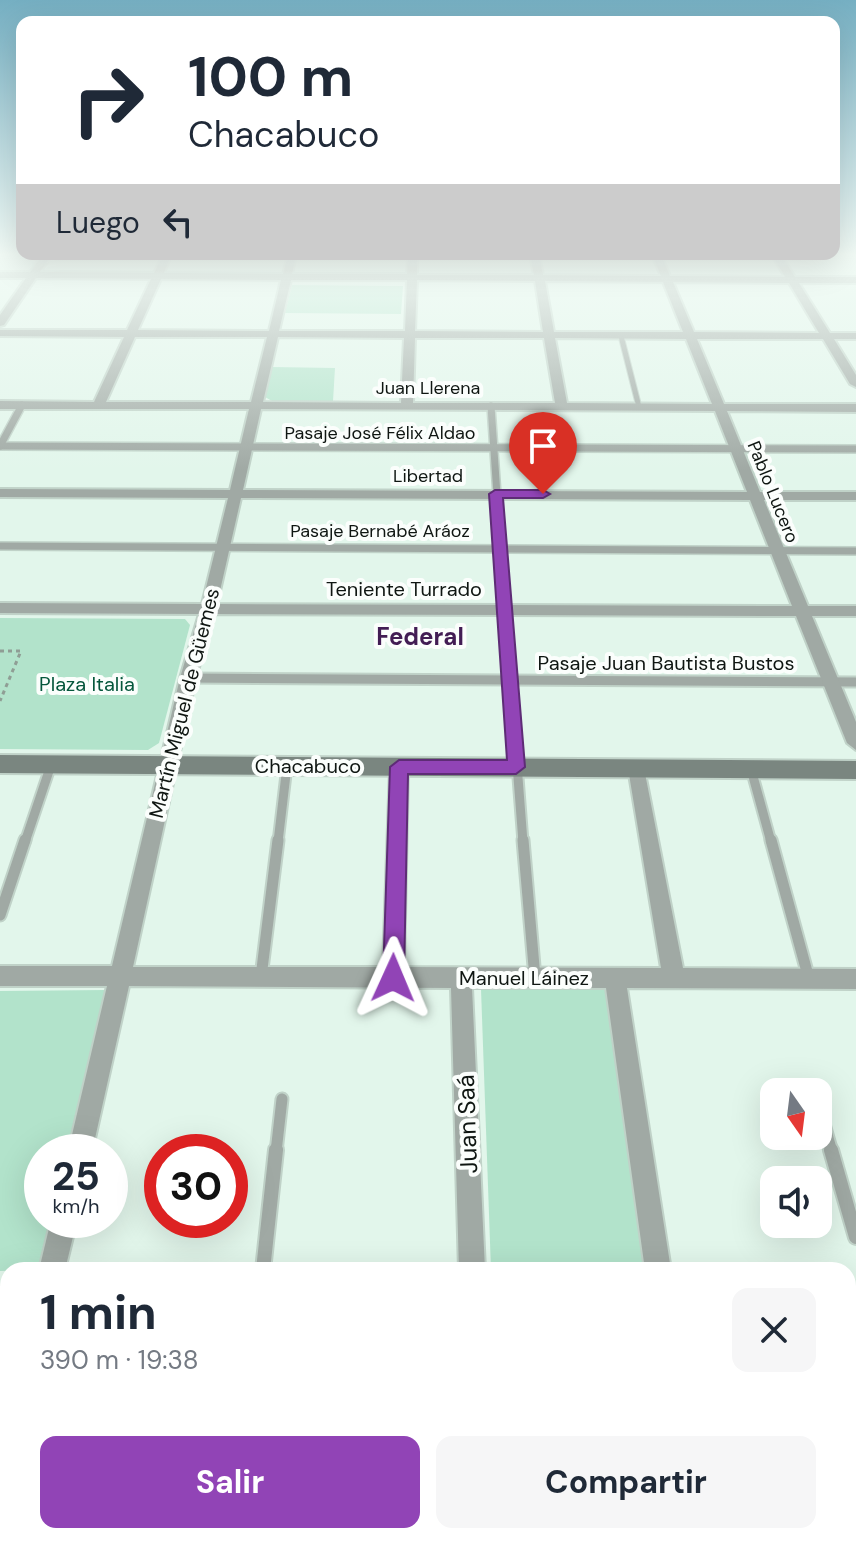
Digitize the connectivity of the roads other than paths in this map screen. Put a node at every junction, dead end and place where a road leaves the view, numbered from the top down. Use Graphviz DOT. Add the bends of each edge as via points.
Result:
graph roads {
  1 [pos="134,327"];
  2 [pos="275,327"];
  3 [pos="411,327"];
  4 [pos="549,327"];
  5 [pos="686,327"];
  6 [pos="821,327"];
  7 [pos="0,333"];
  8 [pos="131,334"];
  9 [pos="273,334"];
  10 [pos="411,335"];
  11 [pos="550,335"];
  12 [pos="621,336"];
  13 [pos="690,336"];
  14 [pos="826,336"];
  15 [pos="856,336"];
  16 [pos="856,384"];
  17 [pos="0,405"];
  18 [pos="22,405"];
  19 [pos="98,406"];
  20 [pos="256,406"];
  21 [pos="407,406"];
  22 [pos="491,406"];
  23 [pos="562,407"];
  24 [pos="639,407"];
  25 [pos="719,408"];
  26 [pos="856,408"];
  27 [pos="0,446"];
  28 [pos="246,447"];
  29 [pos="493,448"];
  30 [pos="736,449"];
  31 [pos="856,449"];
  32 [pos="0,493"];
  33 [pos="235,494"];
  34 [pos="495,494"];
  35 [pos="755,495"];
  36 [pos="856,496"];
  37 [pos="0,546"];
  38 [pos="223,546"];
  39 [pos="500,548"];
  40 [pos="777,551"];
  41 [pos="856,551"];
  42 [pos="0,608"];
  43 [pos="208,609"];
  44 [pos="505,610"];
  45 [pos="802,611"];
  46 [pos="856,611"];
  47 [pos="188,678"];
  48 [pos="510,680"];
  49 [pos="831,682"];
  50 [pos="856,682"];
  51 [pos="856,743"];
  52 [pos="0,764"];
  53 [pos="51,765"];
  54 [pos="168,765"];
  55 [pos="287,766"];
  56 [pos="399,767"];
  57 [pos="516,767"];
  58 [pos="637,768"];
  59 [pos="751,769"];
  60 [pos="856,770"];
  61 [pos="0,915"];
  62 [pos="0,976"];
  63 [pos="120,977"];
  64 [pos="261,978"];
  65 [pos="393,978"];
  66 [pos="461,978"];
  67 [pos="535,978"];
  68 [pos="615,979"];
  69 [pos="674,979"];
  70 [pos="809,979"];
  71 [pos="856,979"];
  72 [pos="282,1099"];
  73 [pos="84,1134"];
  74 [pos="831,1150"];
  75 [pos="856,1237"];
  76 [pos="60,1238"];
  77 [pos="54,1262"];
  78 [pos="264,1262"];
  79 [pos="472,1262"];
  80 [pos="657,1262"];
  1 -- 8 [label="street"];
  2 -- 9 [label="street, Martín Miguel de Güemes"];
  3 -- 10 [label="street"];
  4 -- 11 [label="street"];
  5 -- 13 [label="street, Pablo Lucero"];
  6 -- 14 [label="street"];
  7 -- 8 [label="street"];
  8 -- 9 [label="street"];
  8 -- 19 [label="street"];
  9 -- 10 [label="street"];
  9 -- 20 [label="street, Martín Miguel de Güemes"];
  10 -- 11 [label="street"];
  10 -- 21 [label="street"];
  11 -- 12 [label="street"];
  11 -- 23 [label="street"];
  12 -- 13 [label="street"];
  12 -- 24 [label="lane"];
  13 -- 14 [label="street"];
  13 -- 25 [label="street, Pablo Lucero"];
  14 -- 15 [label="street"];
  14 -- 16 [label="street"];
  17 -- 18 [label="street, Juan Llerena"];
  18 -- 19 [label="street, Juan Llerena"];
  18 -- 27 [label="lane"];
  19 -- 20 [label="street, Juan Llerena"];
  20 -- 21 [label="street, Juan Llerena"];
  20 -- 28 [label="street, Martín Miguel de Güemes"];
  21 -- 22 [label="street, Juan Llerena"];
  22 -- 23 [label="street, Juan Llerena"];
  22 -- 29 [label="lane"];
  23 -- 24 [label="street, Juan Llerena"];
  24 -- 25 [label="street, Juan Llerena"];
  25 -- 26 [label="street, Juan Llerena"];
  25 -- 30 [label="street, Pablo Lucero"];
  27 -- 28 [label="lane, Pasaje José Félix Aldao"];
  28 -- 29 [label="lane, Pasaje José Félix Aldao"];
  28 -- 33 [label="street, Martín Miguel de Güemes"];
  29 -- 30 [label="lane, Pasaje José Félix Aldao"];
  29 -- 34 [label="lane"];
  30 -- 31 [label="lane, Pasaje José Félix Aldao"];
  30 -- 35 [label="street, Pablo Lucero"];
  32 -- 33 [label="street, Libertad"];
  33 -- 34 [label="street, Libertad"];
  33 -- 38 [label="street, Martín Miguel de Güemes"];
  34 -- 35 [label="street, Libertad"];
  34 -- 39 [label="lane"];
  35 -- 36 [label="street, Libertad"];
  35 -- 40 [label="street, Pablo Lucero"];
  37 -- 38 [label="lane, Pasaje Bernabé Aráoz"];
  38 -- 39 [label="lane, Pasaje Bernabé Aráoz"];
  38 -- 43 [label="street, Martín Miguel de Güemes"];
  39 -- 40 [label="lane, Pasaje Bernabé Aráoz"];
  39 -- 44 [label="lane"];
  40 -- 41 [label="lane, Pasaje Bernabé Aráoz"];
  40 -- 45 [label="street, Pablo Lucero"];
  42 -- 43 [label="street, Teniente Turrado"];
  43 -- 44 [label="street, Teniente Turrado"];
  43 -- 47 [label="street, Martín Miguel de Güemes"];
  44 -- 45 [label="street, Teniente Turrado"];
  44 -- 48 [label="lane"];
  45 -- 46 [label="street, Teniente Turrado"];
  45 -- 49 [label="street, Pablo Lucero"];
  47 -- 48 [label="lane, Pasaje Juan Bautista Bustos"];
  47 -- 54 [label="street, Martín Miguel de Güemes"];
  48 -- 49 [label="lane, Pasaje Juan Bautista Bustos"];
  48 -- 57 [label="lane"];
  49 -- 50 [label="lane, Pasaje Juan Bautista Bustos"];
  49 -- 51 [label="street, Pablo Lucero"];
  52 -- 53 [label="main road, Chacabuco"];
  53 -- 54 [label="main road, Chacabuco"];
  53 -- 61 [label="lane"];
  54 -- 55 [label="main road, Chacabuco"];
  54 -- 63 [label="street, Martín Miguel de Güemes"];
  55 -- 56 [label="main road, Chacabuco"];
  55 -- 64 [label="lane"];
  56 -- 57 [label="main road, Chacabuco"];
  56 -- 65 [label="street"];
  57 -- 58 [label="main road, Chacabuco"];
  57 -- 67 [label="lane"];
  58 -- 59 [label="main road, Chacabuco"];
  58 -- 69 [label="street"];
  59 -- 60 [label="main road, Chacabuco"];
  59 -- 70 [label="lane"];
  62 -- 63 [label="street, Manuel Láinez"];
  63 -- 64 [label="street, Manuel Láinez"];
  63 -- 73 [label="street, Martín Miguel de Güemes"];
  64 -- 65 [label="street, Manuel Láinez"];
  65 -- 66 [label="street, Manuel Láinez"];
  66 -- 67 [label="street, Manuel Láinez"];
  66 -- 79 [label="street, Juan Saá"];
  67 -- 68 [label="street, Manuel Láinez"];
  68 -- 69 [label="street, Manuel Láinez"];
  68 -- 80 [label="street"];
  69 -- 70 [label="street, Manuel Láinez"];
  70 -- 71 [label="street, Manuel Láinez"];
  72 -- 78 [label="lane"];
  74 -- 75 [label="lane"];
  76 -- 77 [label="street"];
}
